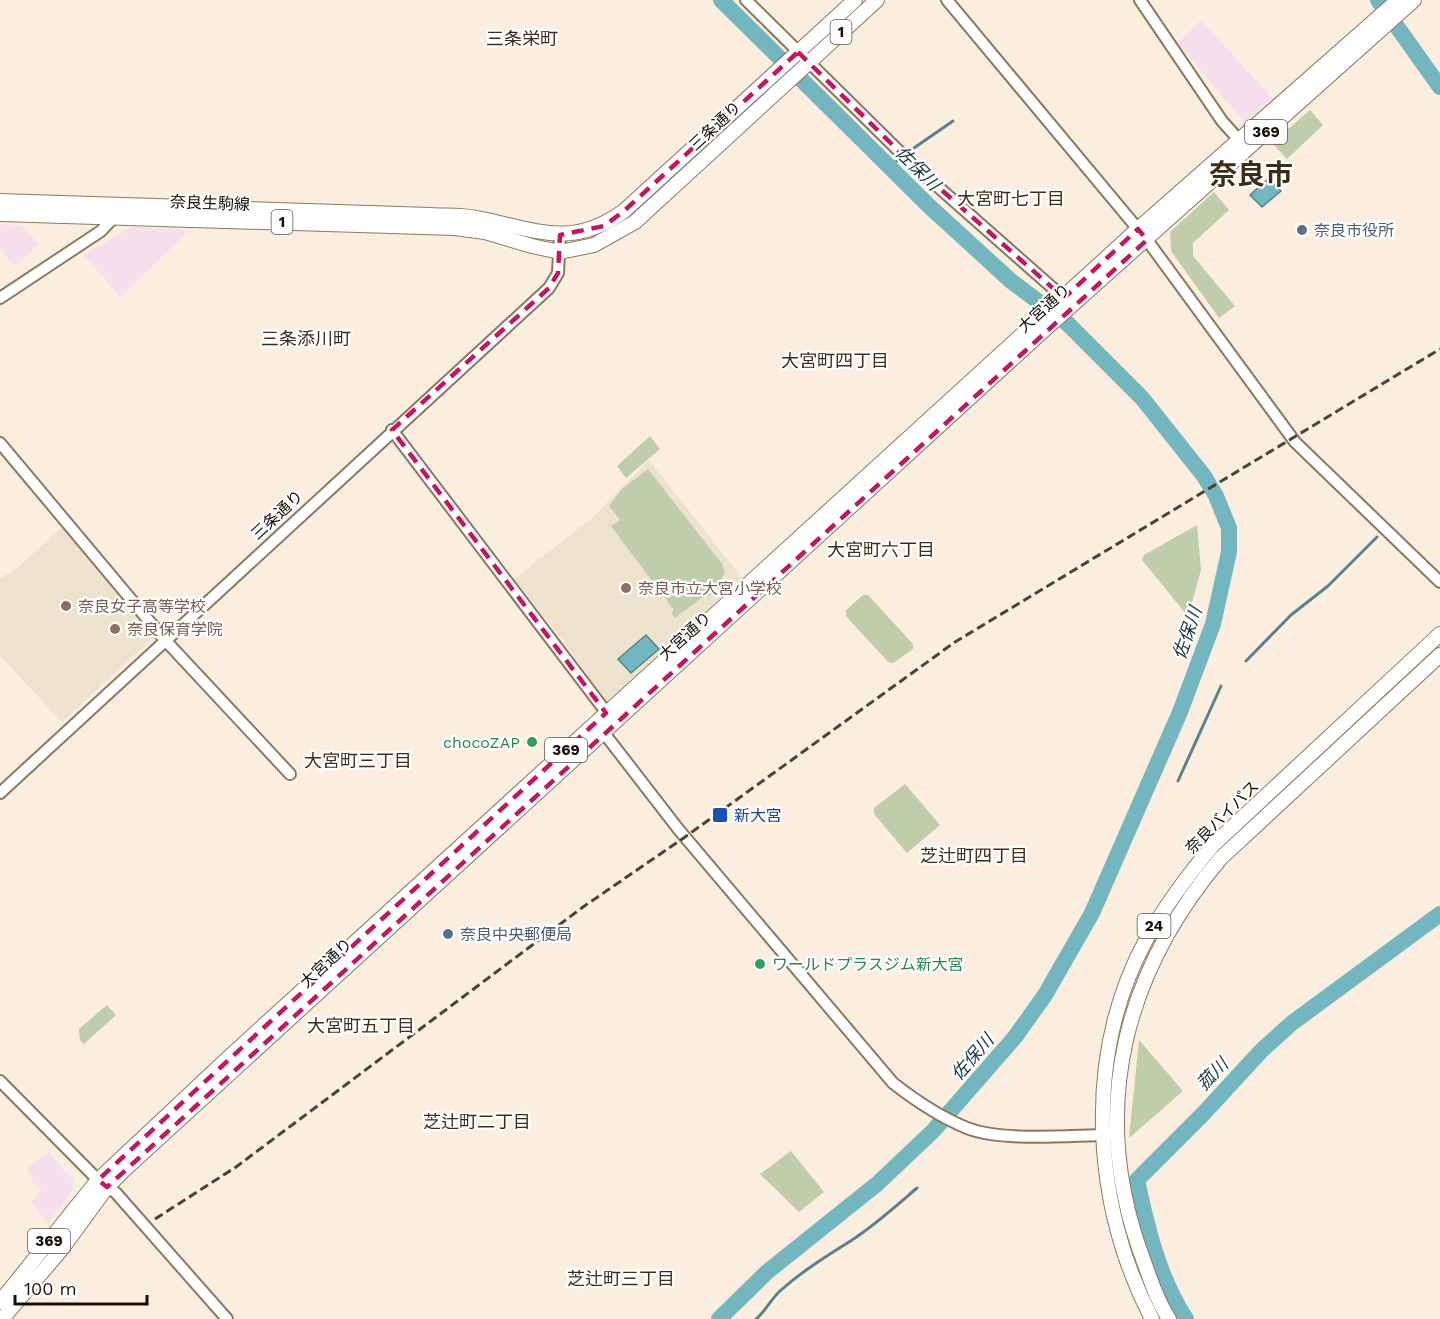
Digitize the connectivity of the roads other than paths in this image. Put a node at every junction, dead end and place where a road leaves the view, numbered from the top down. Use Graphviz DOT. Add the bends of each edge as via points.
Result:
graph roads {
  1 [pos="746,0"];
  2 [pos="855,0"];
  3 [pos="877,0"];
  4 [pos="947,0"];
  5 [pos="1140,0"];
  6 [pos="1414,0"];
  7 [pos="1397,5"];
  8 [pos="1383,21"];
  9 [pos="802,57"];
  10 [pos="1239,140"];
  11 [pos="0,201"];
  12 [pos="123,205"];
  13 [pos="0,214"];
  14 [pos="78,216"];
  15 [pos="115,216"];
  16 [pos="1143,234"];
  17 [pos="560,235"];
  18 [pos="88,239"];
  19 [pos="560,252"];
  20 [pos="0,298"];
  21 [pos="1065,301"];
  22 [pos="1040,324"];
  23 [pos="392,430"];
  24 [pos="0,443"];
  25 [pos="1440,582"];
  26 [pos="1440,634"];
  27 [pos="165,640"];
  28 [pos="1440,655"];
  29 [pos="606,713"];
  30 [pos="604,733"];
  31 [pos="290,774"];
  32 [pos="0,793"];
  33 [pos="0,1081"];
  34 [pos="1110,1135"];
  35 [pos="102,1183"];
  36 [pos="0,1302"];
  37 [pos="2,1319"];
  38 [pos="227,1319"];
  39 [pos="1152,1319"];
  40 [pos="1169,1319"];
  1 -- 9 [label="street"];
  2 -- 9 [label="main road, 三条通り / 1"];
  3 -- 9 [label="main road, 三条通り / 1"];
  4 -- 16 [label="street"];
  5 -- 10 [label="street"];
  6 -- 7 [label="main road, 大宮通り / 369"];
  7 -- 8 [label="main road, 大宮通り / 369"];
  8 -- 10 [label="main road, 大宮通り / 369"];
  8 -- 16 [label="main road, 大宮通り / 369"];
  9 -- 17 [label="main road, 三条通り / 1" via="772,75 604,226"];
  9 -- 19 [label="main road, 三条通り / 1" via="782,86 635,222 594,245"];
  9 -- 21 [label="street" via="911,164"];
  10 -- 16 [label="main road, 大宮通り / 369"];
  11 -- 12 [label="main road, 奈良生駒線 / 1"];
  12 -- 15 [label="street"];
  12 -- 17 [label="main road, 奈良生駒線 / 1" via="475,217"];
  13 -- 14 [label="main road, 奈良生駒線 / 1"];
  14 -- 15 [label="main road, 奈良生駒線 / 1"];
  14 -- 18 [label="street" via="89,222"];
  15 -- 18 [label="street"];
  15 -- 19 [label="main road, 奈良生駒線 / 1" via="455,228"];
  16 -- 21 [label="main road, 大宮通り / 369"];
  16 -- 25 [label="street" via="1295,442"];
  17 -- 19 [label="street, 三条通り"];
  18 -- 20 [label="street"];
  19 -- 23 [label="street, 三条通り" via="558,273 549,288"];
  21 -- 22 [label="main road, 大宮通り / 369"];
  22 -- 29 [label="main road, 大宮通り / 369"];
  22 -- 30 [label="main road, 大宮通り / 369"];
  23 -- 27 [label="street, 三条通り"];
  23 -- 29 [label="street"];
  24 -- 27 [label="street"];
  26 -- 34 [label="main road, 奈良バイパス / 24" via="1213,845 1160,915 1117,1011 1107,1063"];
  27 -- 31 [label="street"];
  27 -- 32 [label="street, 三条通り"];
  28 -- 34 [label="main road, 奈良バイパス / 24" via="1221,858 1192,892 1168,929 1138,995 1121,1061"];
  29 -- 30 [label="street"];
  29 -- 35 [label="main road, 大宮通り / 369"];
  30 -- 34 [label="street" via="679,830 893,1083 931,1110 968,1129 1004,1135"];
  30 -- 35 [label="main road, 大宮通り / 369"];
  33 -- 35 [label="street"];
  34 -- 39 [label="main road, 奈良バイパス / 24" via="1105,1179 1113,1221 1124,1257"];
  34 -- 40 [label="main road, 奈良バイパス / 24" via="1126,1209 1155,1293"];
  35 -- 36 [label="main road, 大宮通り / 369"];
  35 -- 37 [label="main road, 大宮通り / 369" via="61,1250"];
  35 -- 38 [label="street" via="116,1193"];
}
